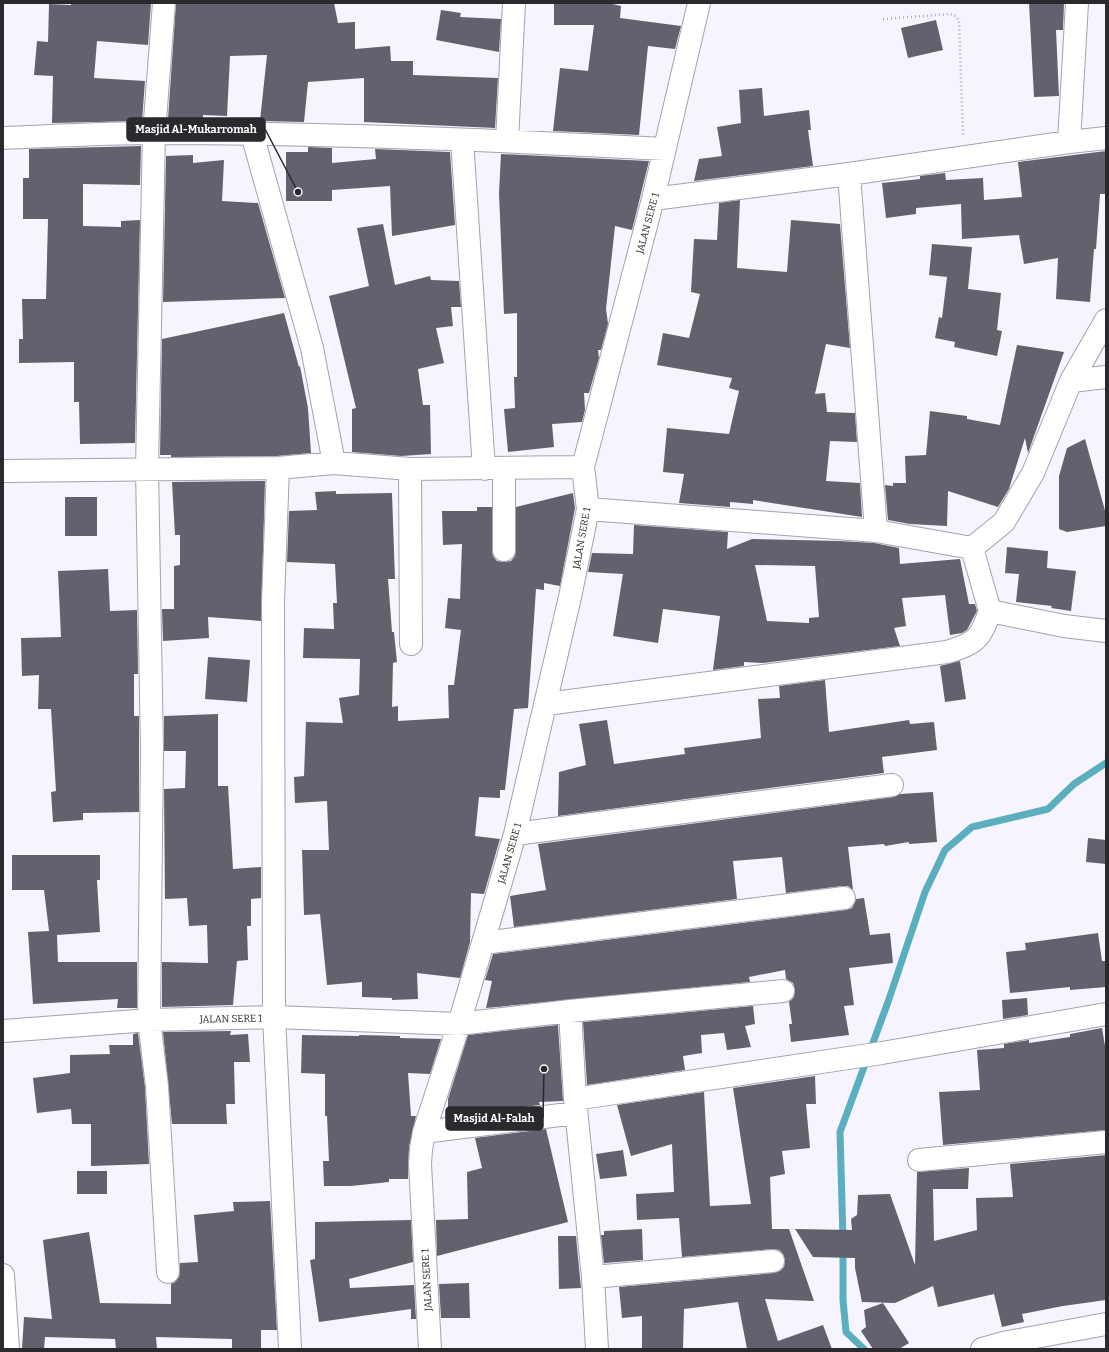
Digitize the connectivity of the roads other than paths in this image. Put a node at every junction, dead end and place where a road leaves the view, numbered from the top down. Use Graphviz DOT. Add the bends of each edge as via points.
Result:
graph roads {
  1 [pos="164,3"];
  2 [pos="514,3"];
  3 [pos="699,3"];
  4 [pos="1077,3"];
  5 [pos="154,133"];
  6 [pos="252,134"];
  7 [pos="3,138"];
  8 [pos="1106,138"];
  9 [pos="462,140"];
  10 [pos="507,141"];
  11 [pos="1069,142"];
  12 [pos="665,148"];
  13 [pos="849,174"];
  14 [pos="653,199"];
  15 [pos="1106,320"];
  16 [pos="1106,377"];
  17 [pos="1071,381"];
  18 [pos="334,463"];
  19 [pos="583,467"];
  20 [pos="147,468"];
  21 [pos="278,468"];
  22 [pos="494,468"];
  23 [pos="410,469"];
  24 [pos="3,470"];
  25 [pos="588,509"];
  26 [pos="876,531"];
  27 [pos="972,548"];
  28 [pos="504,550"];
  29 [pos="990,611"];
  30 [pos="1106,631"];
  31 [pos="411,644"];
  32 [pos="546,704"];
  33 [pos="892,785"];
  34 [pos="515,834"];
  35 [pos="844,898"];
  36 [pos="483,943"];
  37 [pos="783,991"];
  38 [pos="570,1011"];
  39 [pos="1106,1014"];
  40 [pos="274,1017"];
  41 [pos="150,1020"];
  42 [pos="459,1024"];
  43 [pos="3,1031"];
  44 [pos="575,1106"];
  45 [pos="424,1132"];
  46 [pos="1106,1142"];
  47 [pos="919,1160"];
  48 [pos="773,1261"];
  49 [pos="168,1272"];
  50 [pos="3,1275"];
  51 [pos="593,1278"];
  52 [pos="1106,1324"];
  53 [pos="8,1349"];
  54 [pos="290,1349"];
  55 [pos="430,1349"];
  56 [pos="597,1349"];
  57 [pos="982,1349"];
  1 -- 5 [label="street"];
  2 -- 10 [label="street"];
  3 -- 12 [label="street, JALAN SERE 1"];
  4 -- 11 [label="street"];
  5 -- 6 [label="street"];
  5 -- 7 [label="street"];
  5 -- 20 [label="street"];
  6 -- 9 [label="street"];
  6 -- 18 [label="street" via="312,348"];
  8 -- 11 [label="street"];
  9 -- 10 [label="street"];
  9 -- 22 [label="street"];
  10 -- 12 [label="street"];
  11 -- 13 [label="street"];
  12 -- 14 [label="street, JALAN SERE 1"];
  13 -- 14 [label="street"];
  13 -- 26 [label="street"];
  14 -- 19 [label="street, JALAN SERE 1"];
  15 -- 17 [label="street"];
  16 -- 17 [label="street"];
  17 -- 27 [label="street" via="1033,474 1004,522"];
  18 -- 21 [label="street"];
  18 -- 23 [label="street"];
  19 -- 22 [label="street"];
  19 -- 25 [label="street, JALAN SERE 1"];
  20 -- 21 [label="street"];
  20 -- 24 [label="street"];
  20 -- 41 [label="street" via="152,750"];
  21 -- 40 [label="street" via="273,602"];
  22 -- 23 [label="street"];
  22 -- 28 [label="street"];
  23 -- 31 [label="street"];
  25 -- 26 [label="street"];
  25 -- 32 [label="street, JALAN SERE 1"];
  26 -- 27 [label="street"];
  27 -- 29 [label="street"];
  29 -- 30 [label="street" via="1064,626"];
  29 -- 32 [label="street" via="983,632 974,641 947,652"];
  32 -- 34 [label="street, JALAN SERE 1"];
  33 -- 34 [label="street"];
  34 -- 36 [label="street, JALAN SERE 1"];
  35 -- 36 [label="street"];
  36 -- 42 [label="street, JALAN SERE 1"];
  37 -- 38 [label="street, JALAN SERE 1"];
  38 -- 42 [label="street, JALAN SERE 1"];
  38 -- 44 [label="street"];
  39 -- 44 [label="street"];
  40 -- 41 [label="street, JALAN SERE 1"];
  40 -- 42 [label="street, JALAN SERE 1"];
  40 -- 54 [label="street"];
  41 -- 43 [label="street, JALAN SERE 1"];
  41 -- 49 [label="street" via="157,1086"];
  42 -- 45 [label="street, JALAN SERE 1"];
  44 -- 45 [label="street"];
  44 -- 51 [label="street"];
  45 -- 55 [label="street, JALAN SERE 1" via="420,1164"];
  46 -- 47 [label="street"];
  48 -- 51 [label="street"];
  50 -- 53 [label="street"];
  51 -- 56 [label="street"];
  52 -- 57 [label="street"];
}
